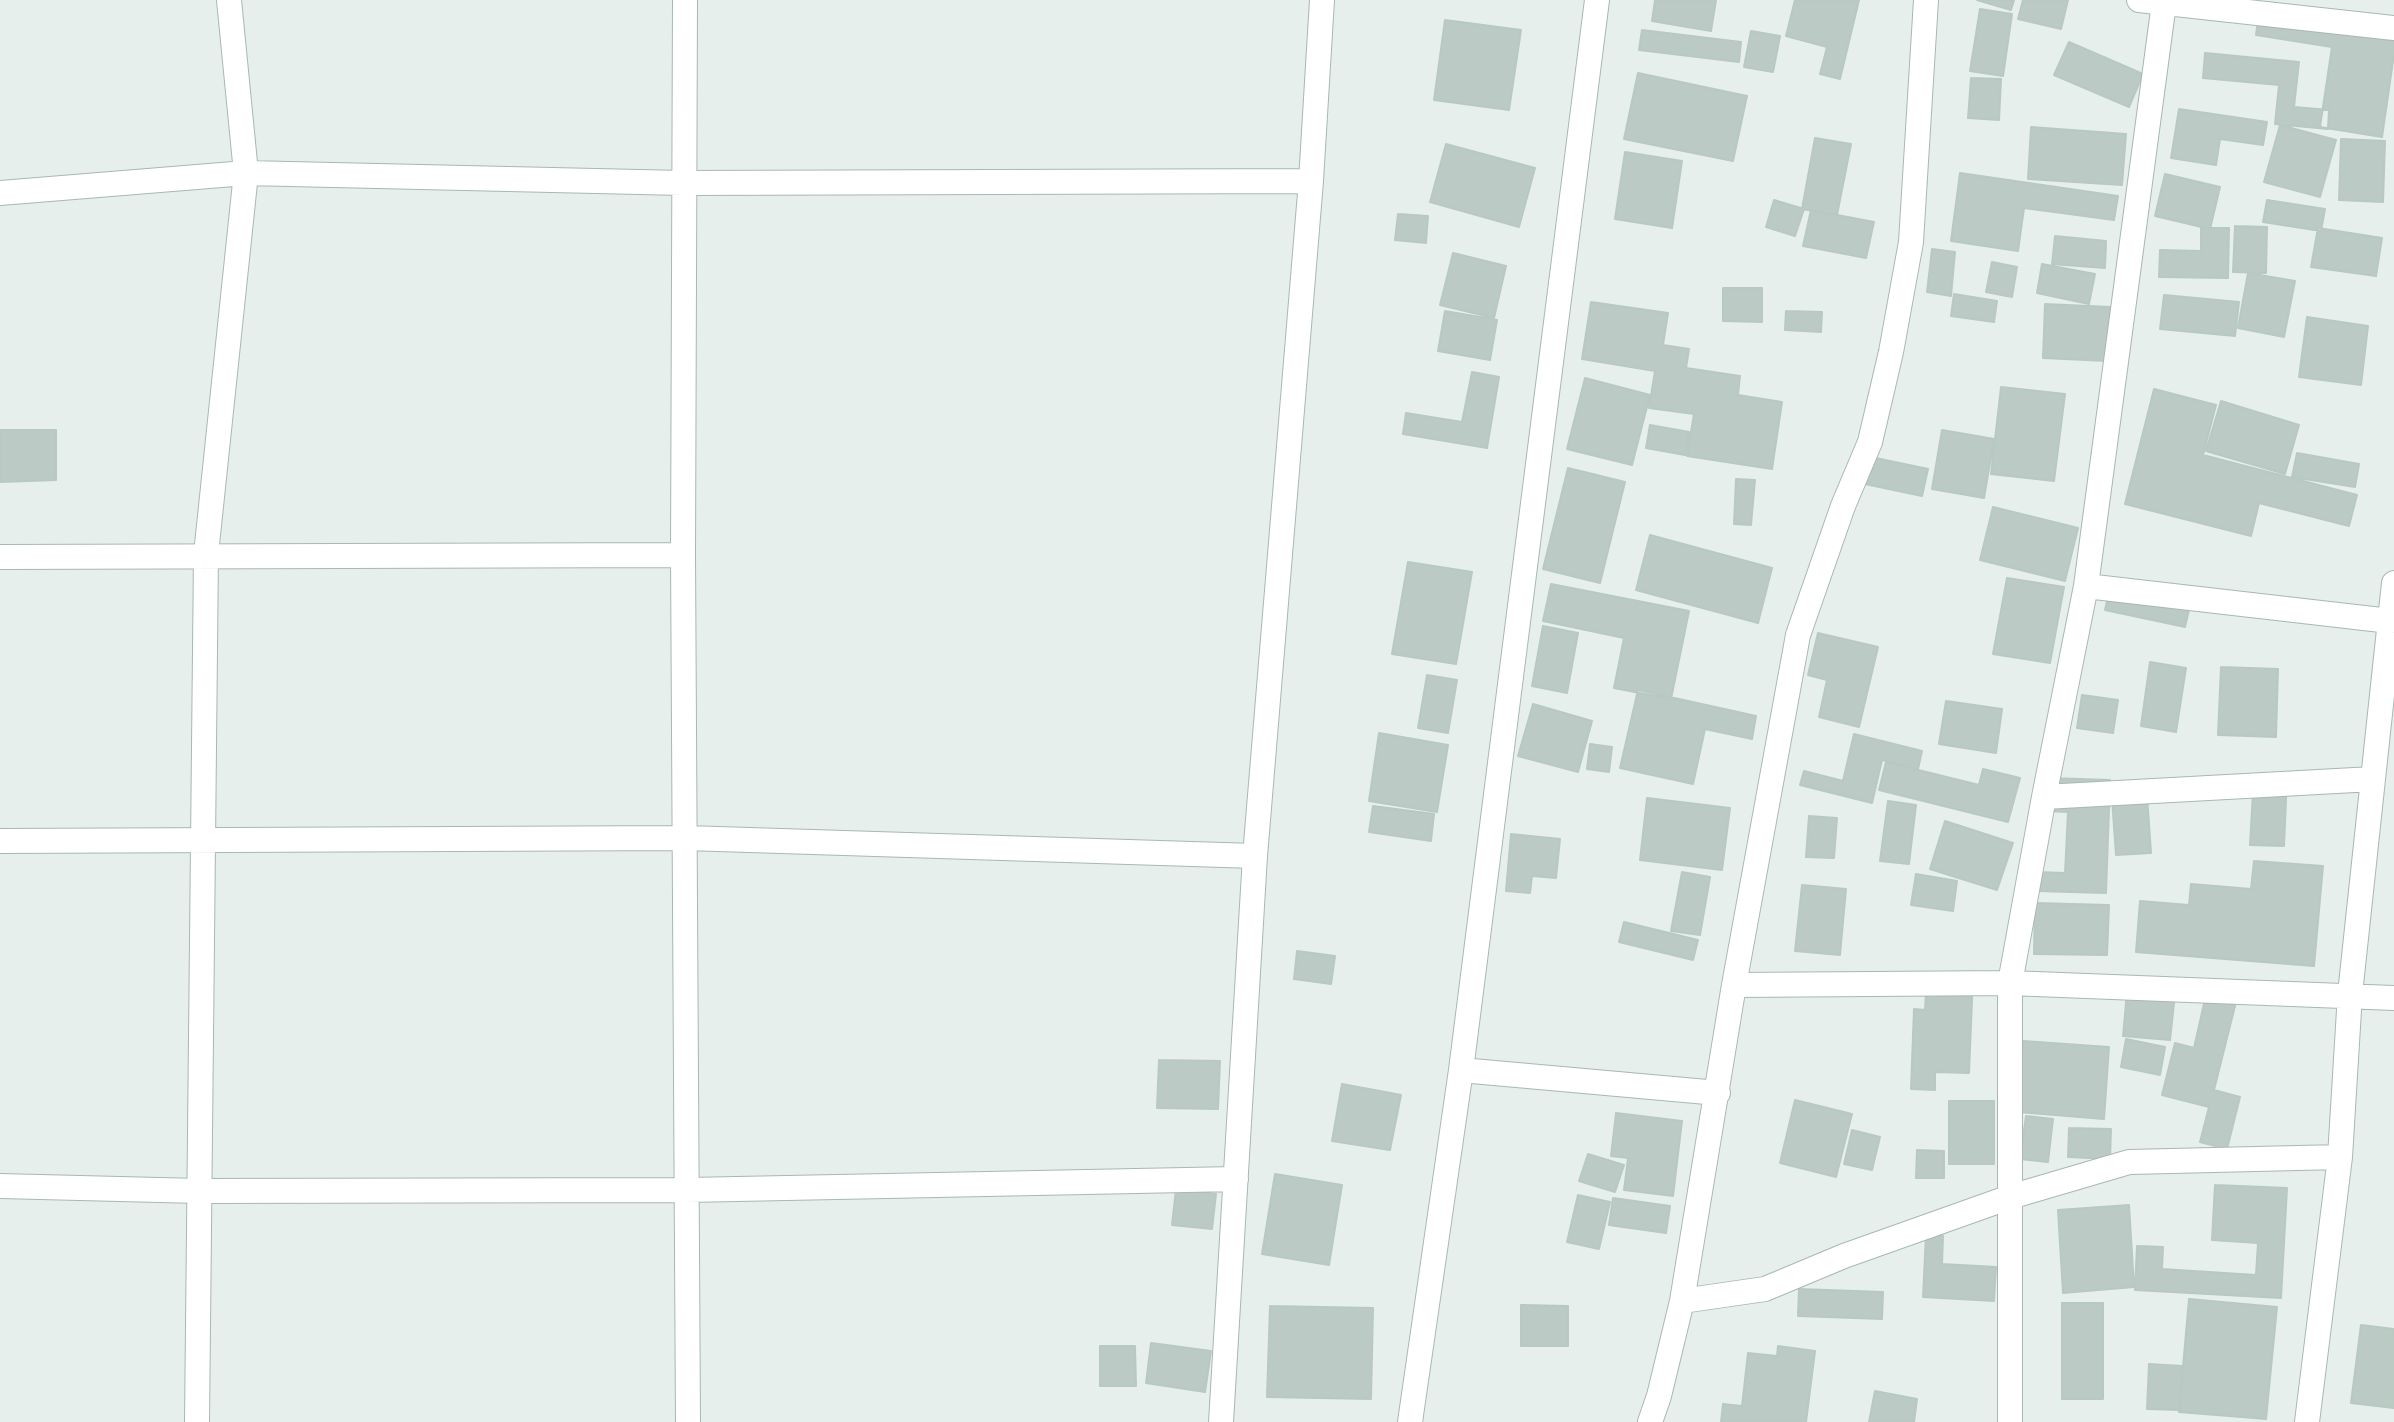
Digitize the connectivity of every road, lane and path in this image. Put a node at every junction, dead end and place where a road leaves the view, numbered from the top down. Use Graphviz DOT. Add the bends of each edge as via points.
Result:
graph roads {
  1 [pos="229,0"];
  2 [pos="685,0"];
  3 [pos="1322,0"];
  4 [pos="1597,0"];
  5 [pos="1926,0"];
  6 [pos="2139,0"];
  7 [pos="2164,3"];
  8 [pos="2394,28"];
  9 [pos="246,173"];
  10 [pos="1311,181"];
  11 [pos="683,183"];
  12 [pos="0,193"];
  13 [pos="206,554"];
  14 [pos="683,555"];
  15 [pos="0,557"];
  16 [pos="2394,583"];
  17 [pos="2086,586"];
  18 [pos="2390,621"];
  19 [pos="2373,779"];
  20 [pos="2044,797"];
  21 [pos="686,838"];
  22 [pos="204,840"];
  23 [pos="0,841"];
  24 [pos="1255,856"];
  25 [pos="2010,983"];
  26 [pos="1734,985"];
  27 [pos="2350,994"];
  28 [pos="2394,998"];
  29 [pos="1461,1070"];
  30 [pos="1718,1093"];
  31 [pos="2340,1157"];
  32 [pos="1236,1179"];
  33 [pos="0,1186"];
  34 [pos="687,1190"];
  35 [pos="199,1191"];
  36 [pos="2010,1197"];
  37 [pos="1682,1301"];
  38 [pos="197,1422"];
  39 [pos="688,1422"];
  40 [pos="1221,1422"];
  41 [pos="1410,1422"];
  42 [pos="1650,1422"];
  43 [pos="2010,1422"];
  44 [pos="2307,1422"];
  1 -- 9 [label="street"];
  2 -- 11 [label="street"];
  3 -- 10 [label="street"];
  4 -- 29 [label="street"];
  5 -- 26 [label="street" via="1911,242 1891,352 1870,442 1798,635"];
  6 -- 7 [label="street"];
  7 -- 8 [label="street"];
  7 -- 17 [label="street"];
  9 -- 11 [label="street"];
  9 -- 12 [label="street"];
  9 -- 13 [label="street"];
  10 -- 11 [label="street"];
  10 -- 24 [label="street"];
  11 -- 14 [label="street"];
  13 -- 14 [label="street"];
  13 -- 15 [label="street"];
  13 -- 22 [label="street"];
  14 -- 21 [label="street"];
  16 -- 18 [label="street"];
  17 -- 18 [label="street"];
  17 -- 20 [label="street"];
  18 -- 19 [label="street"];
  19 -- 20 [label="street"];
  19 -- 27 [label="street"];
  20 -- 25 [label="street"];
  21 -- 22 [label="street"];
  21 -- 24 [label="street"];
  21 -- 34 [label="street"];
  22 -- 23 [label="street"];
  22 -- 35 [label="street"];
  24 -- 32 [label="street"];
  25 -- 26 [label="street"];
  25 -- 27 [label="street"];
  25 -- 36 [label="street"];
  26 -- 30 [label="street"];
  27 -- 28 [label="street"];
  27 -- 31 [label="street"];
  29 -- 30 [label="street"];
  29 -- 41 [label="street"];
  30 -- 37 [label="street"];
  31 -- 36 [label="street" via="2129,1162"];
  31 -- 44 [label="street"];
  32 -- 34 [label="street"];
  32 -- 40 [label="street"];
  33 -- 35 [label="street"];
  34 -- 35 [label="street"];
  34 -- 39 [label="street"];
  35 -- 38 [label="street"];
  36 -- 37 [label="street" via="1765,1289"];
  36 -- 43 [label="street"];
  37 -- 42 [label="street"];
}
